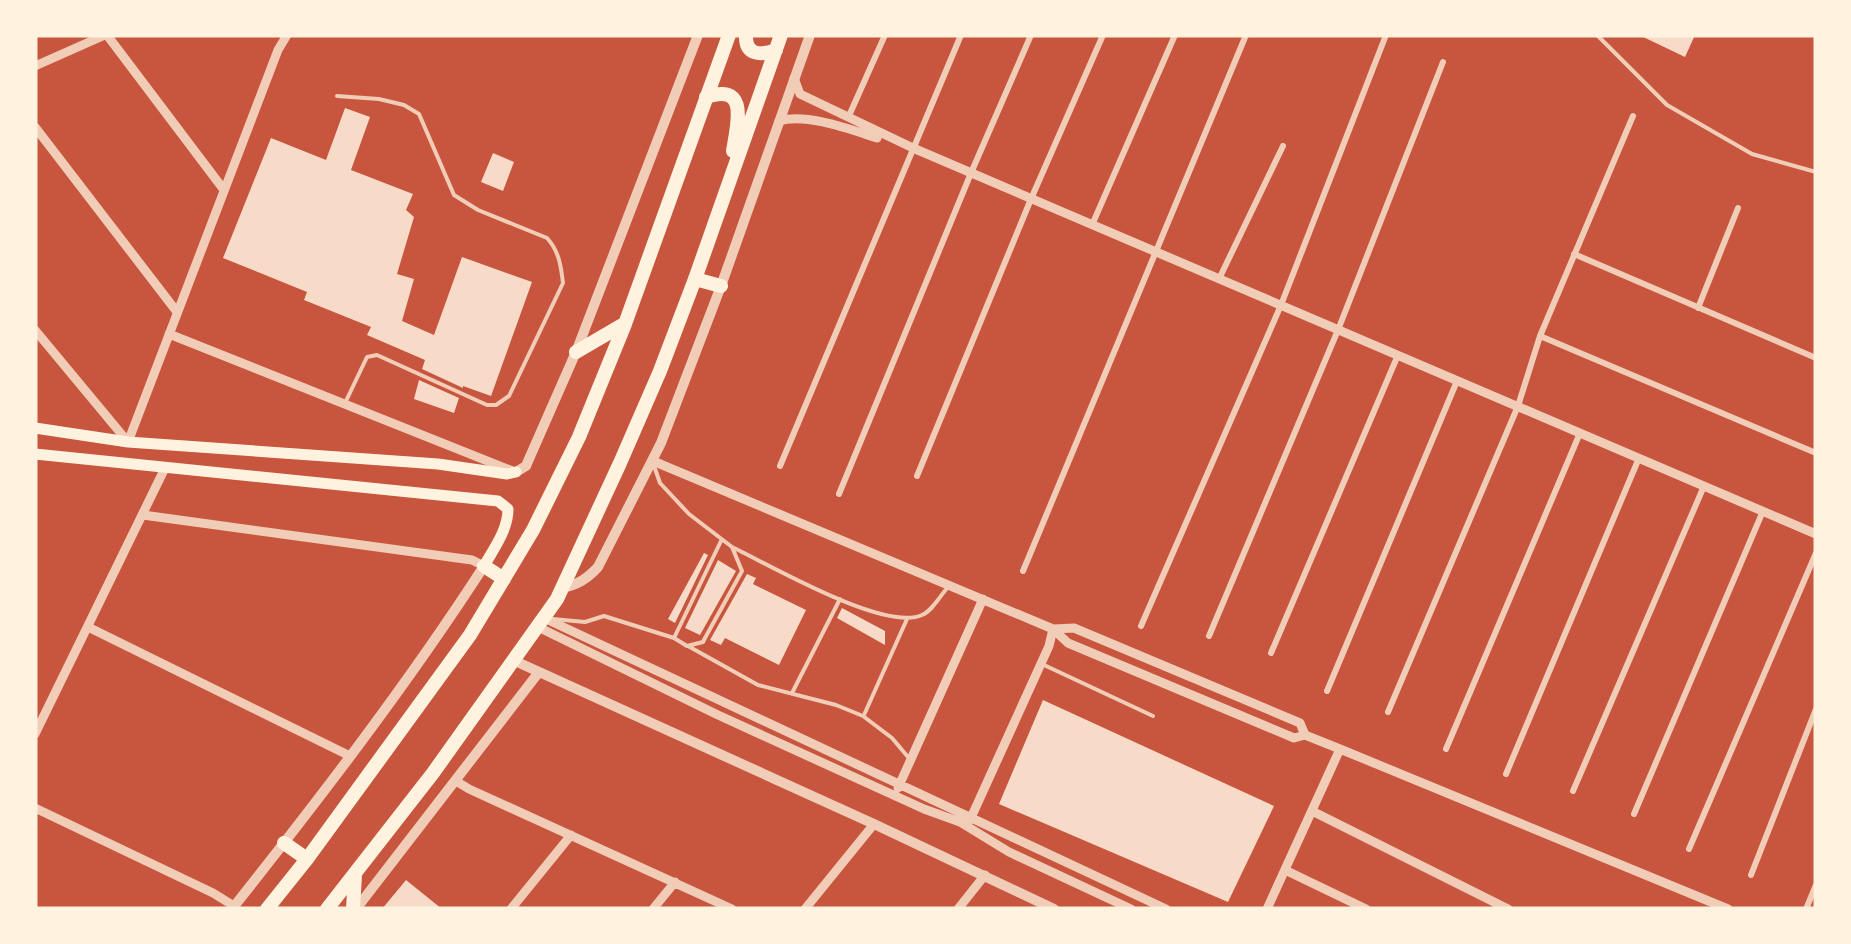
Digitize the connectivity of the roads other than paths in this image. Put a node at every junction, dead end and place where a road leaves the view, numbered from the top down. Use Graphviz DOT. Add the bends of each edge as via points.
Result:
graph roads {
  1 [pos="106,35"];
  2 [pos="278,35"];
  3 [pos="288,35"];
  4 [pos="698,35"];
  5 [pos="729,35"];
  6 [pos="746,35"];
  7 [pos="810,35"];
  8 [pos="885,35"];
  9 [pos="962,35"];
  10 [pos="1031,35"];
  11 [pos="1102,35"];
  12 [pos="1175,35"];
  13 [pos="1246,35"];
  14 [pos="1386,35"];
  15 [pos="1596,35"];
  16 [pos="779,42"];
  17 [pos="278,50"];
  18 [pos="1442,62"];
  19 [pos="35,66"];
  20 [pos="794,78"];
  21 [pos="337,96"];
  22 [pos="706,97"];
  23 [pos="1633,116"];
  24 [pos="848,119"];
  25 [pos="778,122"];
  26 [pos="35,128"];
  27 [pos="1283,146"];
  28 [pos="913,148"];
  29 [pos="1816,172"];
  30 [pos="971,173"];
  31 [pos="727,186"];
  32 [pos="224,190"];
  33 [pos="1031,199"];
  34 [pos="1738,208"];
  35 [pos="1092,225"];
  36 [pos="1157,252"];
  37 [pos="1574,254"];
  38 [pos="1219,279"];
  39 [pos="695,280"];
  40 [pos="722,286"];
  41 [pos="1281,306"];
  42 [pos="1698,308"];
  43 [pos="177,312"];
  44 [pos="625,324"];
  45 [pos="35,330"];
  46 [pos="1338,330"];
  47 [pos="169,334"];
  48 [pos="1540,336"];
  49 [pos="576,352"];
  50 [pos="1398,355"];
  51 [pos="1816,358"];
  52 [pos="1457,381"];
  53 [pos="345,403"];
  54 [pos="1518,406"];
  55 [pos="35,428"];
  56 [pos="1580,433"];
  57 [pos="128,442"];
  58 [pos="260,453"];
  59 [pos="1816,453"];
  60 [pos="35,455"];
  61 [pos="1638,458"];
  62 [pos="653,462"];
  63 [pos="780,466"];
  64 [pos="166,468"];
  65 [pos="516,472"];
  66 [pos="917,476"];
  67 [pos="262,478"];
  68 [pos="1704,486"];
  69 [pos="839,494"];
  70 [pos="1763,511"];
  71 [pos="142,515"];
  72 [pos="1816,534"];
  73 [pos="721,541"];
  74 [pos="732,547"];
  75 [pos="1816,552"];
  76 [pos="484,566"];
  77 [pos="1024,571"];
  78 [pos="504,579"];
  79 [pos="950,584"];
  80 [pos="562,588"];
  81 [pos="840,599"];
  82 [pos="983,599"];
  83 [pos="907,620"];
  84 [pos="541,622"];
  85 [pos="1141,626"];
  86 [pos="88,627"];
  87 [pos="1053,629"];
  88 [pos="1209,636"];
  89 [pos="674,638"];
  90 [pos="687,646"];
  91 [pos="1271,653"];
  92 [pos="515,661"];
  93 [pos="1041,664"];
  94 [pos="539,672"];
  95 [pos="1327,691"];
  96 [pos="792,693"];
  97 [pos="1816,710"];
  98 [pos="1388,712"];
  99 [pos="863,716"];
  100 [pos="1153,716"];
  101 [pos="35,734"];
  102 [pos="1305,735"];
  103 [pos="1340,749"];
  104 [pos="1446,749"];
  105 [pos="350,756"];
  106 [pos="911,760"];
  107 [pos="1506,774"];
  108 [pos="456,781"];
  109 [pos="900,783"];
  110 [pos="1573,791"];
  111 [pos="895,796"];
  112 [pos="35,808"];
  113 [pos="1312,812"];
  114 [pos="1634,814"];
  115 [pos="969,821"];
  116 [pos="874,824"];
  117 [pos="571,835"];
  118 [pos="284,843"];
  119 [pos="1689,850"];
  120 [pos="307,859"];
  121 [pos="1285,870"];
  122 [pos="355,874"];
  123 [pos="985,875"];
  124 [pos="1751,875"];
  125 [pos="674,882"];
  126 [pos="1816,885"];
  127 [pos="1701,904"];
  128 [pos="517,907"];
  129 [pos="233,908"];
  130 [pos="267,909"];
  131 [pos="327,909"];
  132 [pos="354,909"];
  133 [pos="653,909"];
  134 [pos="732,909"];
  135 [pos="805,909"];
  136 [pos="958,909"];
  137 [pos="1054,909"];
  138 [pos="1132,909"];
  139 [pos="1166,909"];
  140 [pos="1267,909"];
  141 [pos="1366,909"];
  142 [pos="1508,909"];
  143 [pos="1728,909"];
  144 [pos="1806,909"];
  1 -- 19 [label="street"];
  1 -- 32 [label="street"];
  2 -- 17 [label="street"];
  3 -- 17 [label="street"];
  4 -- 49 [label="street"];
  5 -- 22 [label="highway"];
  6 -- 16 [label="highway" via="750,51 758,54"];
  7 -- 20 [label="street"];
  8 -- 24 [label="street"];
  9 -- 28 [label="street"];
  10 -- 30 [label="street"];
  11 -- 33 [label="street"];
  12 -- 35 [label="street"];
  13 -- 36 [label="street"];
  14 -- 41 [label="street"];
  15 -- 29 [label="lane" via="1668,105 1752,154"];
  16 -- 31 [label="highway"];
  17 -- 32 [label="street"];
  18 -- 46 [label="street"];
  20 -- 24 [label="street" via="800,94"];
  20 -- 25 [label="street"];
  21 -- 53 [label="lane" via="378,99 419,114 454,195 546,238 562,266 563,283 510,396 496,405 376,355 367,357"];
  22 -- 31 [label="highway" via="724,94 737,103"];
  22 -- 44 [label="highway"];
  23 -- 37 [label="street"];
  24 -- 28 [label="street"];
  25 -- 28 [label="street" via="836,126"];
  25 -- 40 [label="street"];
  26 -- 43 [label="street"];
  27 -- 38 [label="street"];
  28 -- 30 [label="street"];
  28 -- 63 [label="street"];
  30 -- 33 [label="street"];
  30 -- 69 [label="street"];
  31 -- 39 [label="highway"];
  32 -- 43 [label="street"];
  33 -- 35 [label="street"];
  33 -- 66 [label="street"];
  34 -- 42 [label="street"];
  35 -- 36 [label="street"];
  36 -- 38 [label="street"];
  36 -- 77 [label="street"];
  37 -- 42 [label="street"];
  37 -- 48 [label="street"];
  38 -- 41 [label="street"];
  39 -- 40 [label="highway"];
  39 -- 80 [label="highway"];
  40 -- 62 [label="street"];
  41 -- 46 [label="street"];
  41 -- 85 [label="street"];
  42 -- 51 [label="street"];
  43 -- 47 [label="street"];
  44 -- 49 [label="highway"];
  44 -- 78 [label="highway" via="580,438"];
  45 -- 57 [label="street"];
  46 -- 50 [label="street"];
  46 -- 88 [label="street"];
  47 -- 53 [label="street"];
  47 -- 57 [label="street"];
  48 -- 54 [label="street"];
  48 -- 59 [label="street"];
  49 -- 65 [label="street" via="526,466"];
  50 -- 52 [label="street"];
  50 -- 91 [label="street"];
  52 -- 54 [label="street"];
  52 -- 95 [label="street"];
  53 -- 65 [label="street"];
  54 -- 56 [label="street"];
  54 -- 98 [label="street"];
  55 -- 57 [label="main road"];
  56 -- 61 [label="street"];
  56 -- 104 [label="street"];
  57 -- 58 [label="main road"];
  58 -- 65 [label="main road"];
  58 -- 67 [label="main road"];
  60 -- 64 [label="main road"];
  61 -- 68 [label="street"];
  61 -- 107 [label="street"];
  62 -- 73 [label="lane" via="660,483"];
  62 -- 79 [label="street"];
  62 -- 80 [label="street" via="598,566"];
  64 -- 67 [label="main road"];
  64 -- 71 [label="street"];
  67 -- 76 [label="main road" via="498,501 508,509 506,526"];
  68 -- 70 [label="street"];
  68 -- 110 [label="street"];
  70 -- 72 [label="street"];
  70 -- 114 [label="street"];
  71 -- 76 [label="street"];
  71 -- 86 [label="street"];
  73 -- 74 [label="lane"];
  73 -- 89 [label="lane"];
  74 -- 81 [label="lane"];
  74 -- 90 [label="lane" via="742,571 705,638"];
  75 -- 119 [label="street"];
  76 -- 78 [label="highway"];
  76 -- 105 [label="street"];
  78 -- 120 [label="highway"];
  79 -- 82 [label="street"];
  79 -- 83 [label="lane" via="926,614"];
  80 -- 84 [label="highway"];
  81 -- 83 [label="lane"];
  81 -- 96 [label="lane"];
  82 -- 87 [label="street"];
  82 -- 106 [label="street"];
  83 -- 99 [label="lane"];
  84 -- 89 [label="lane" via="604,616"];
  84 -- 92 [label="highway"];
  84 -- 109 [label="street"];
  84 -- 111 [label="street" via="718,715"];
  86 -- 101 [label="street"];
  86 -- 105 [label="street"];
  87 -- 93 [label="street"];
  87 -- 102 [label="street" via="1068,642 1294,738"];
  87 -- 102 [label="street" via="1074,628 1300,724"];
  89 -- 90 [label="lane"];
  90 -- 96 [label="lane" via="758,685"];
  92 -- 94 [label="street"];
  92 -- 122 [label="highway"];
  93 -- 100 [label="lane"];
  93 -- 115 [label="street"];
  94 -- 108 [label="street"];
  94 -- 116 [label="street"];
  96 -- 99 [label="lane"];
  97 -- 124 [label="street"];
  99 -- 106 [label="lane"];
  102 -- 103 [label="street"];
  103 -- 113 [label="street"];
  103 -- 127 [label="street"];
  105 -- 118 [label="street"];
  106 -- 109 [label="street"];
  108 -- 117 [label="street"];
  108 -- 132 [label="street"];
  109 -- 111 [label="street"];
  109 -- 115 [label="street"];
  111 -- 115 [label="street"];
  112 -- 129 [label="street"];
  113 -- 121 [label="street"];
  113 -- 142 [label="street"];
  115 -- 138 [label="street" via="1009,852"];
  115 -- 139 [label="street"];
  116 -- 123 [label="street"];
  116 -- 135 [label="street"];
  117 -- 125 [label="street"];
  117 -- 128 [label="street"];
  118 -- 120 [label="highway"];
  118 -- 129 [label="street"];
  120 -- 130 [label="highway"];
  121 -- 140 [label="street"];
  121 -- 141 [label="street"];
  122 -- 131 [label="highway"];
  122 -- 132 [label="highway"];
  123 -- 136 [label="street"];
  123 -- 137 [label="street"];
  125 -- 133 [label="street"];
  125 -- 134 [label="street"];
  126 -- 144 [label="street"];
  127 -- 143 [label="street"];
}
